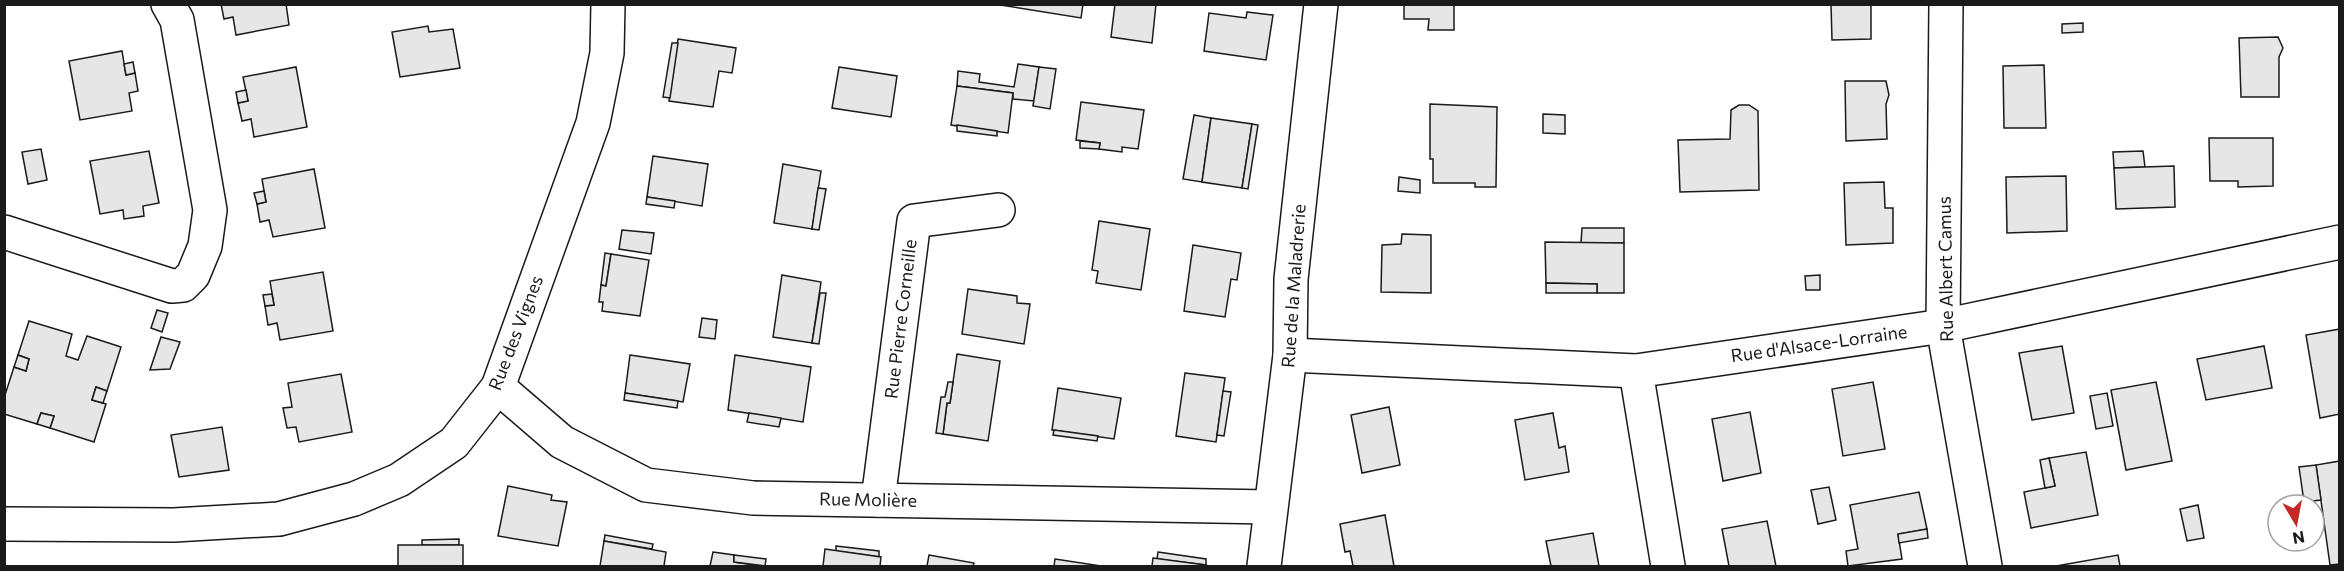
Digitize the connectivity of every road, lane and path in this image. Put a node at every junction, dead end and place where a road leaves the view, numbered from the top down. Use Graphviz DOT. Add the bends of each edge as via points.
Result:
graph roads {
  1 [pos="168,4"];
  2 [pos="608,4"];
  3 [pos="1321,4"];
  4 [pos="1946,4"];
  5 [pos="998,210"];
  6 [pos="4,232"];
  7 [pos="2340,242"];
  8 [pos="1943,326"];
  9 [pos="1290,355"];
  10 [pos="1636,371"];
  11 [pos="498,387"];
  12 [pos="878,500"];
  13 [pos="1270,507"];
  14 [pos="4,524"];
  15 [pos="1264,567"];
  16 [pos="1668,567"];
  17 [pos="1985,567"];
  1 -- 6 [label="street" via="177,20 210,210 205,246 193,275 183,285 172,286"];
  2 -- 11 [label="street, Rue des Vignes" via="607,53 592,123"];
  3 -- 9 [label="street, Rue de la Maladrerie" via="1291,279"];
  4 -- 8 [label="street, Rue Albert Camus"];
  5 -- 12 [label="street, Rue Pierre Corneille" via="914,221"];
  7 -- 8 [label="street, Rue d'Alsace-Lorraine"];
  8 -- 10 [label="street, Rue d'Alsace-Lorraine"];
  8 -- 17 [label="street, Rue Albert Camus"];
  9 -- 10 [label="street, Rue d'Alsace-Lorraine"];
  9 -- 13 [label="street, Rue de la Maladrerie"];
  10 -- 16 [label="street"];
  11 -- 12 [label="street, Rue Molière" via="562,442 646,485 753,498"];
  11 -- 14 [label="street, Rue des Vignes" via="454,443 399,480 354,499 279,519 174,525"];
  12 -- 13 [label="street, Rue Molière"];
  13 -- 15 [label="street, Rue de la Maladrerie"];
}
